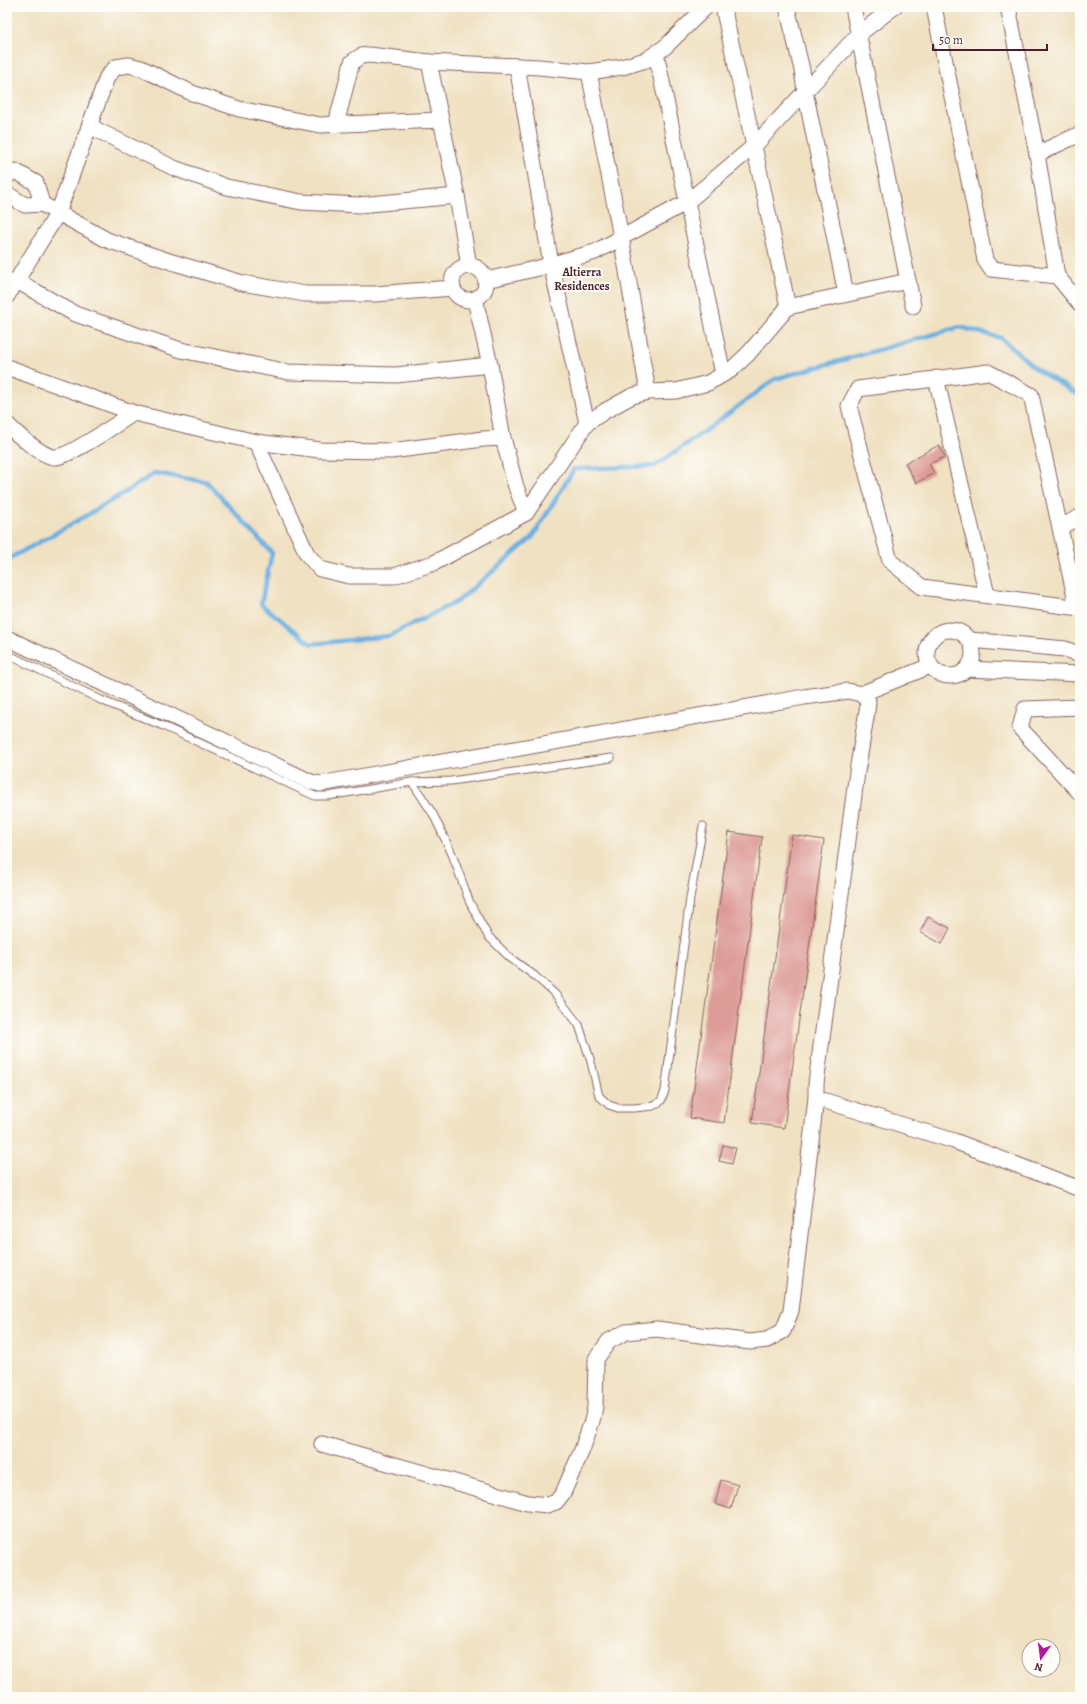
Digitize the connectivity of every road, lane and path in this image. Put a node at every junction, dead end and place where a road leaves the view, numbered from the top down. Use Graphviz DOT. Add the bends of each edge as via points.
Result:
graph roads {
  1 [pos="706,7"];
  2 [pos="723,7"];
  3 [pos="787,7"];
  4 [pos="853,7"];
  5 [pos="894,7"];
  6 [pos="934,7"];
  7 [pos="1008,7"];
  8 [pos="859,34"];
  9 [pos="656,53"];
  10 [pos="429,62"];
  11 [pos="517,66"];
  12 [pos="589,72"];
  13 [pos="805,91"];
  14 [pos="441,120"];
  15 [pos="336,124"];
  16 [pos="88,126"];
  17 [pos="1080,134"];
  18 [pos="754,146"];
  19 [pos="1037,154"];
  20 [pos="7,176"];
  21 [pos="7,194"];
  22 [pos="457,196"];
  23 [pos="687,202"];
  24 [pos="42,204"];
  25 [pos="58,213"];
  26 [pos="621,237"];
  27 [pos="551,264"];
  28 [pos="469,266"];
  29 [pos="1057,276"];
  30 [pos="486,280"];
  31 [pos="17,281"];
  32 [pos="908,281"];
  33 [pos="453,288"];
  34 [pos="846,294"];
  35 [pos="7,296"];
  36 [pos="475,299"];
  37 [pos="1080,304"];
  38 [pos="913,306"];
  39 [pos="788,307"];
  40 [pos="490,365"];
  41 [pos="7,367"];
  42 [pos="723,374"];
  43 [pos="936,378"];
  44 [pos="648,392"];
  45 [pos="134,413"];
  46 [pos="586,423"];
  47 [pos="7,424"];
  48 [pos="503,438"];
  49 [pos="256,442"];
  50 [pos="526,513"];
  51 [pos="1080,517"];
  52 [pos="1060,527"];
  53 [pos="987,595"];
  54 [pos="1078,607"];
  55 [pos="7,638"];
  56 [pos="970,640"];
  57 [pos="7,654"];
  58 [pos="1080,655"];
  59 [pos="930,666"];
  60 [pos="968,669"];
  61 [pos="1080,674"];
  62 [pos="861,694"];
  63 [pos="1080,707"];
  64 [pos="611,758"];
  65 [pos="412,782"];
  66 [pos="1080,793"];
  67 [pos="703,826"];
  68 [pos="816,1098"];
  69 [pos="1080,1189"];
  70 [pos="322,1444"];
  1 -- 9 [label="street"];
  2 -- 18 [label="street"];
  3 -- 13 [label="street"];
  4 -- 8 [label="street"];
  5 -- 8 [label="street"];
  6 -- 29 [label="street" via="986,260 991,269"];
  7 -- 19 [label="street"];
  8 -- 13 [label="street"];
  8 -- 32 [label="street"];
  9 -- 12 [label="street" via="646,60 622,67"];
  9 -- 23 [label="street"];
  10 -- 11 [label="street"];
  10 -- 14 [label="street"];
  10 -- 15 [label="street" via="369,55 361,56 352,62"];
  11 -- 12 [label="street"];
  11 -- 27 [label="street"];
  12 -- 26 [label="street"];
  13 -- 18 [label="street"];
  13 -- 34 [label="street"];
  14 -- 15 [label="street"];
  14 -- 22 [label="street"];
  15 -- 16 [label="street" via="320,125 239,109 192,93 141,68 129,65 116,67 106,77"];
  16 -- 22 [label="street" via="174,168 227,187 300,202 359,205"];
  16 -- 25 [label="street"];
  17 -- 19 [label="street"];
  18 -- 23 [label="street"];
  18 -- 39 [label="street"];
  19 -- 29 [label="street"];
  20 -- 24 [label="street" via="15,171 36,183"];
  21 -- 24 [label="street" via="25,205"];
  22 -- 28 [label="street"];
  23 -- 26 [label="street"];
  23 -- 42 [label="street"];
  24 -- 25 [label="street"];
  25 -- 31 [label="street"];
  25 -- 33 [label="street" via="107,240 242,283 305,294 375,294"];
  26 -- 27 [label="street" via="594,252"];
  26 -- 44 [label="street"];
  27 -- 30 [label="street"];
  27 -- 46 [label="street"];
  28 -- 30 [label="street" via="480,270"];
  28 -- 33 [label="street" via="455,273"];
  29 -- 37 [label="street"];
  30 -- 36 [label="street" via="483,293"];
  31 -- 35 [label="street"];
  31 -- 40 [label="street" via="75,314 181,350 288,372 396,375"];
  32 -- 34 [label="street"];
  32 -- 38 [label="street"];
  33 -- 36 [label="street" via="459,297"];
  34 -- 39 [label="street"];
  36 -- 40 [label="street"];
  39 -- 42 [label="street" via="748,354"];
  40 -- 48 [label="street"];
  41 -- 45 [label="street"];
  42 -- 44 [label="street" via="708,383 676,391"];
  43 -- 52 [label="street" via="988,372 1031,395"];
  43 -- 53 [label="street"];
  43 -- 53 [label="street" via="858,389 849,406 890,561 922,587"];
  44 -- 46 [label="street" via="632,396"];
  45 -- 47 [label="street" via="75,449 54,457 13,431"];
  45 -- 49 [label="street"];
  46 -- 50 [label="street"];
  48 -- 49 [label="street" via="391,451 320,450"];
  48 -- 50 [label="street"];
  49 -- 50 [label="street" via="307,554 320,569 349,576 394,576 434,563"];
  51 -- 52 [label="street"];
  52 -- 54 [label="street"];
  53 -- 54 [label="street"];
  55 -- 62 [label="street" via="320,784 804,697 848,691"];
  56 -- 58 [label="street" via="1065,649"];
  56 -- 59 [label="street" via="952,629 941,631 932,637 927,646 926,657"];
  56 -- 60 [label="street" via="974,650 973,660"];
  57 -- 65 [label="lane" via="101,700 315,796"];
  59 -- 60 [label="street" via="938,674 948,677 959,675"];
  59 -- 62 [label="street"];
  60 -- 61 [label="street"];
  62 -- 68 [label="street" via="868,701 867,711"];
  63 -- 66 [label="street" via="1025,709 1020,728"];
  64 -- 65 [label="lane" via="451,781"];
  65 -- 67 [label="lane" via="433,814 452,854 470,903 488,936 509,957 555,994 579,1025 599,1096 609,1105 618,1108 653,1106 661,1101"];
  68 -- 69 [label="street" via="954,1141"];
  68 -- 70 [label="street" via="791,1311 783,1331 767,1340 750,1342 657,1329 626,1332 609,1341 596,1359 592,1421 563,1493 556,1502 547,1505 528,1503"];
}
